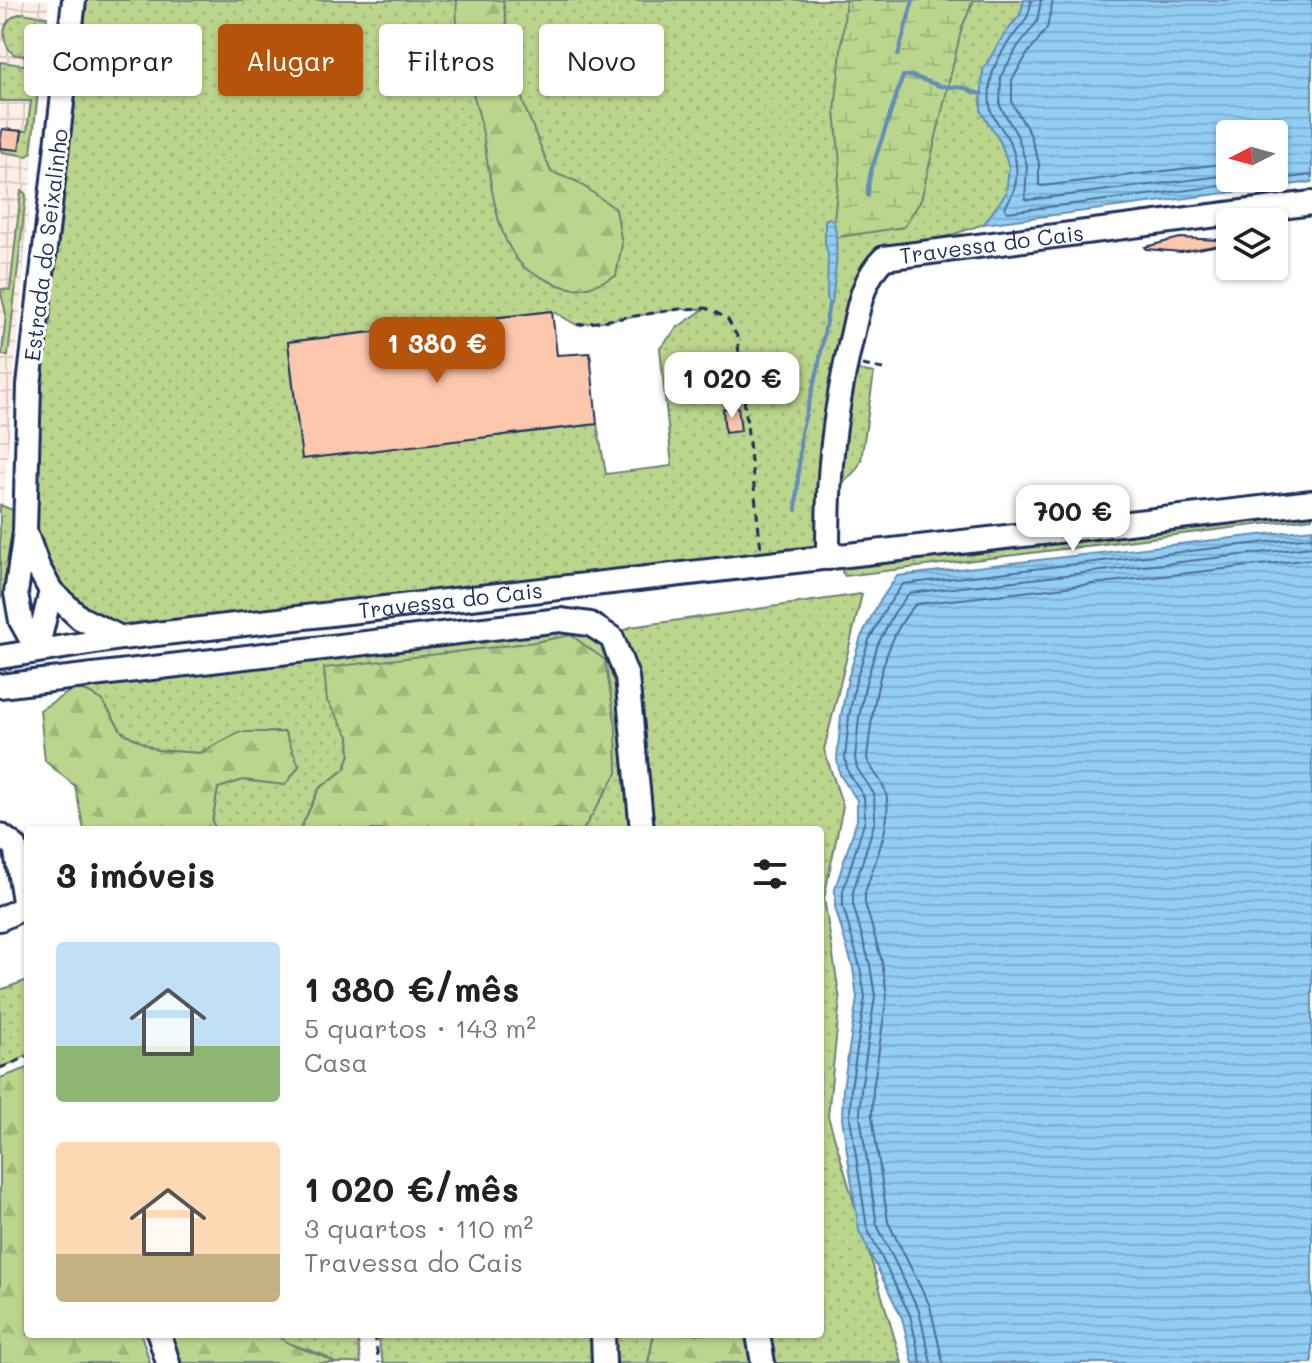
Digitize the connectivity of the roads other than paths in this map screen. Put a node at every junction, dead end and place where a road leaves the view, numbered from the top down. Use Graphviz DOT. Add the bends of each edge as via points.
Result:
graph roads {
  1 [pos="74,0"];
  2 [pos="1312,203"];
  3 [pos="1312,502"];
  4 [pos="25,531"];
  5 [pos="828,558"];
  6 [pos="51,591"];
  7 [pos="16,593"];
  8 [pos="0,612"];
  9 [pos="121,638"];
  10 [pos="37,650"];
  11 [pos="0,657"];
  12 [pos="0,686"];
  13 [pos="642,826"];
  14 [pos="0,835"];
  15 [pos="24,893"];
  16 [pos="24,910"];
  17 [pos="0,919"];
  18 [pos="160,1338"];
  19 [pos="603,1338"];
  20 [pos="759,1338"];
  21 [pos="168,1363"];
  22 [pos="604,1363"];
  23 [pos="763,1363"];
  1 -- 4 [label="street, Estrada do Seixalinho" via="29,385"];
  2 -- 5 [label="street, Travessa do Cais" via="884,258 866,283 846,362 829,479"];
  3 -- 5 [label="street, Travessa do Cais"];
  4 -- 6 [label="street, Estrada do Seixalinho"];
  4 -- 7 [label="street"];
  5 -- 9 [label="street, Travessa do Cais"];
  6 -- 9 [label="street, Estrada do Seixalinho" via="80,618"];
  6 -- 10 [label="street"];
  7 -- 8 [label="street"];
  7 -- 10 [label="street" via="21,621"];
  9 -- 10 [label="street, Travessa do Cais"];
  10 -- 11 [label="street, Travessa do Cais"];
  12 -- 13 [label="street" via="560,620 590,624 612,638 627,677"];
  14 -- 15 [label="street" via="15,846"];
  16 -- 17 [label="street"];
  18 -- 21 [label="street"];
  19 -- 22 [label="street"];
  20 -- 23 [label="street"];
}
